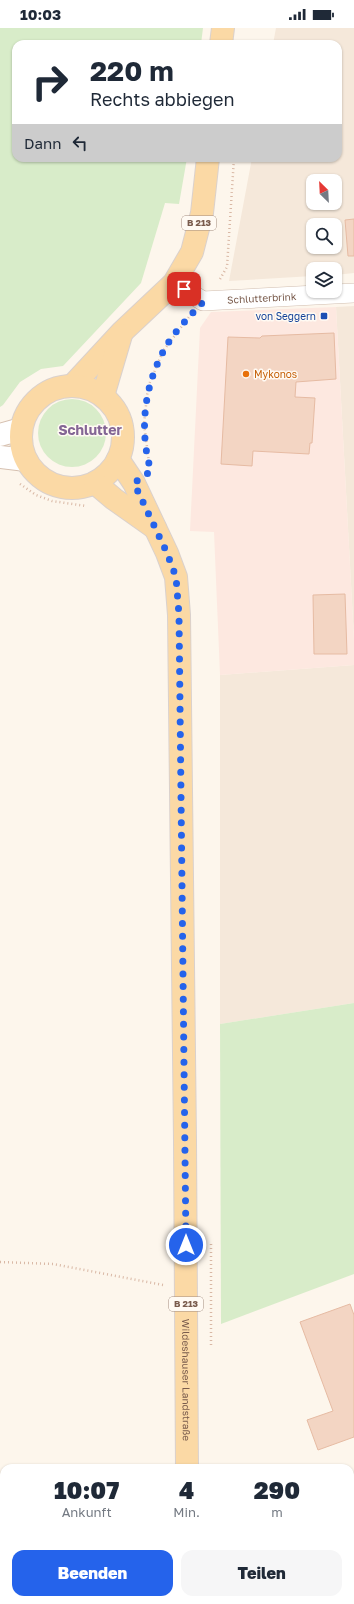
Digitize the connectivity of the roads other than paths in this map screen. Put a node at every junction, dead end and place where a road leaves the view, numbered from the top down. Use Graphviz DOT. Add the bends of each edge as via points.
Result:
graph roads {
  1 [pos="223,28"];
  2 [pos="222,40"];
  3 [pos="208,162"];
  4 [pos="174,283"];
  5 [pos="354,293"];
  6 [pos="122,332"];
  7 [pos="73,385"];
  8 [pos="103,396"];
  9 [pos="21,429"];
  10 [pos="0,434"];
  11 [pos="0,456"];
  12 [pos="118,459"];
  13 [pos="26,460"];
  14 [pos="95,483"];
  15 [pos="156,529"];
  16 [pos="187,1464"];
  1 -- 2 [label="main road"];
  3 -- 4 [label="main road, B 213" via="202,212 192,252"];
  4 -- 5 [label="street, Schlutterbrink" via="203,302"];
  4 -- 6 [label="main road, B 213"];
  6 -- 7 [label="main road, B 213"];
  6 -- 8 [label="main road"];
  7 -- 8 [label="main road" via="91,389"];
  7 -- 9 [label="main road" via="50,390 37,399 25,414"];
  8 -- 12 [label="main road" via="115,409 122,425 122,444"];
  9 -- 10 [label="street"];
  9 -- 13 [label="main road" via="21,446"];
  11 -- 13 [label="street"];
  12 -- 14 [label="main road" via="107,474"];
  12 -- 15 [label="main road, Wildeshauser Landstraße / B 213" via="134,483"];
  13 -- 14 [label="main road" via="35,473 48,483 64,488 80,488"];
  14 -- 15 [label="main road, Wildeshauser Landstraße / B 213"];
  15 -- 16 [label="main road, Wildeshauser Landstraße / B 213" via="176,577 179,615"];
}
